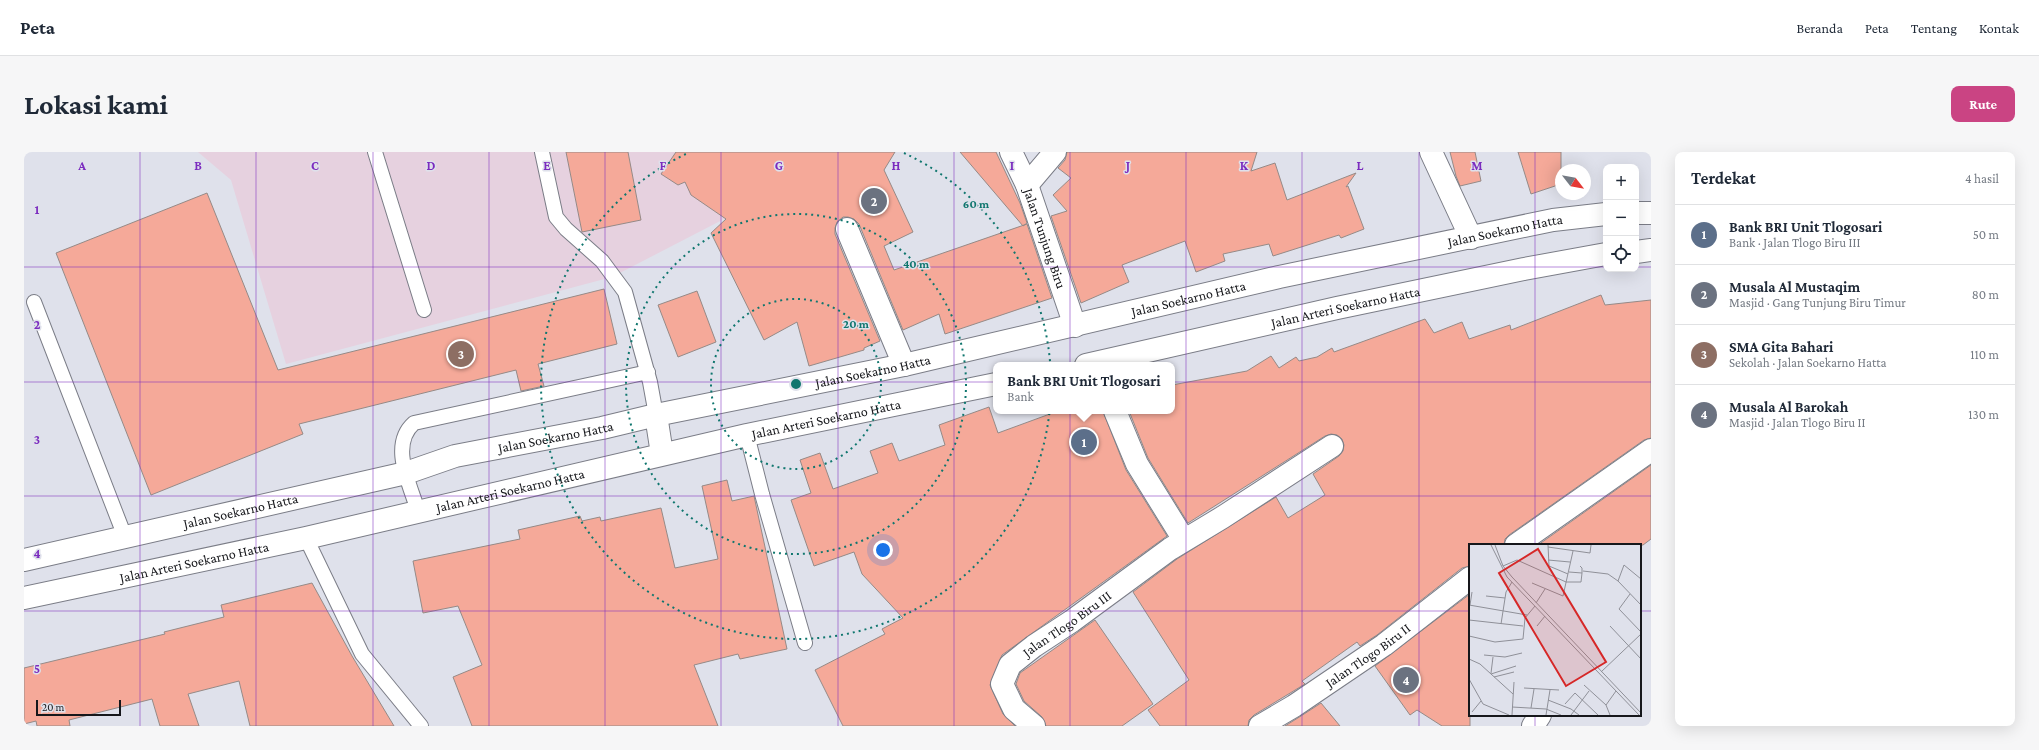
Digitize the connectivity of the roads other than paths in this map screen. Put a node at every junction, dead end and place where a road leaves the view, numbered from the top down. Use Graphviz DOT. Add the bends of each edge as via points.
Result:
graph roads {
  1 [pos="375,152"];
  2 [pos="542,152"];
  3 [pos="1011,152"];
  4 [pos="1055,152"];
  5 [pos="1431,152"];
  6 [pos="1027,185"];
  7 [pos="1639,213"];
  8 [pos="1651,213"];
  9 [pos="1603,214"];
  10 [pos="847,229"];
  11 [pos="1471,238"];
  12 [pos="1651,250"];
  13 [pos="1639,252"];
  14 [pos="1603,255"];
  15 [pos="34,302"];
  16 [pos="424,310"];
  17 [pos="1075,326"];
  18 [pos="1101,362"];
  19 [pos="904,365"];
  20 [pos="648,372"];
  21 [pos="993,385"];
  22 [pos="1115,414"];
  23 [pos="656,415"];
  24 [pos="747,435"];
  25 [pos="1332,446"];
  26 [pos="1651,450"];
  27 [pos="662,454"];
  28 [pos="406,473"];
  29 [pos="418,511"];
  30 [pos="125,537"];
  31 [pos="306,538"];
  32 [pos="1184,540"];
  33 [pos="1517,544"];
  34 [pos="24,560"];
  35 [pos="1469,579"];
  36 [pos="24,598"];
  37 [pos="805,643"];
  38 [pos="1539,716"];
  39 [pos="421,726"];
  40 [pos="1034,726"];
  41 [pos="1260,726"];
  42 [pos="1533,726"];
  1 -- 16 [label="lane"];
  2 -- 20 [label="lane" via="556,217 602,261 625,292"];
  3 -- 6 [label="main road, Jalan Tunjung Biru"];
  4 -- 6 [label="main road"];
  5 -- 11 [label="main road"];
  6 -- 17 [label="main road, Jalan Tunjung Biru"];
  7 -- 8 [label="main road"];
  9 -- 11 [label="main road, Jalan Soekarno Hatta" via="1553,220"];
  10 -- 19 [label="main road"];
  11 -- 17 [label="main road, Jalan Soekarno Hatta" via="1279,277"];
  12 -- 13 [label="main road"];
  14 -- 18 [label="main road, Jalan Arteri Soekarno Hatta" via="1337,308"];
  15 -- 30 [label="lane"];
  17 -- 19 [label="main road, Jalan Soekarno Hatta"];
  19 -- 23 [label="main road, Jalan Soekarno Hatta"];
  20 -- 23 [label="lane"];
  20 -- 28 [label="lane" via="414,423 406,430 401,447"];
  21 -- 24 [label="main road, Jalan Arteri Soekarno Hatta"];
  22 -- 32 [label="main road" via="1137,464"];
  23 -- 27 [label="main road"];
  23 -- 28 [label="main road, Jalan Soekarno Hatta" via="455,456"];
  24 -- 27 [label="main road, Jalan Arteri Soekarno Hatta"];
  24 -- 37 [label="lane"];
  25 -- 32 [label="main road, Jalan Tlogo Biru III"];
  26 -- 33 [label="main road"];
  27 -- 29 [label="main road, Jalan Arteri Soekarno Hatta"];
  28 -- 29 [label="lane"];
  28 -- 30 [label="main road, Jalan Soekarno Hatta"];
  29 -- 31 [label="main road, Jalan Arteri Soekarno Hatta"];
  30 -- 34 [label="main road, Jalan Soekarno Hatta"];
  31 -- 36 [label="main road, Jalan Arteri Soekarno Hatta"];
  31 -- 39 [label="lane" via="362,654"];
  32 -- 40 [label="main road, Jalan Tlogo Biru III" via="1010,665 1002,684 1014,709"];
  35 -- 41 [label="main road, Jalan Tlogo Biru II" via="1384,645"];
  38 -- 42 [label="main road"];
}
